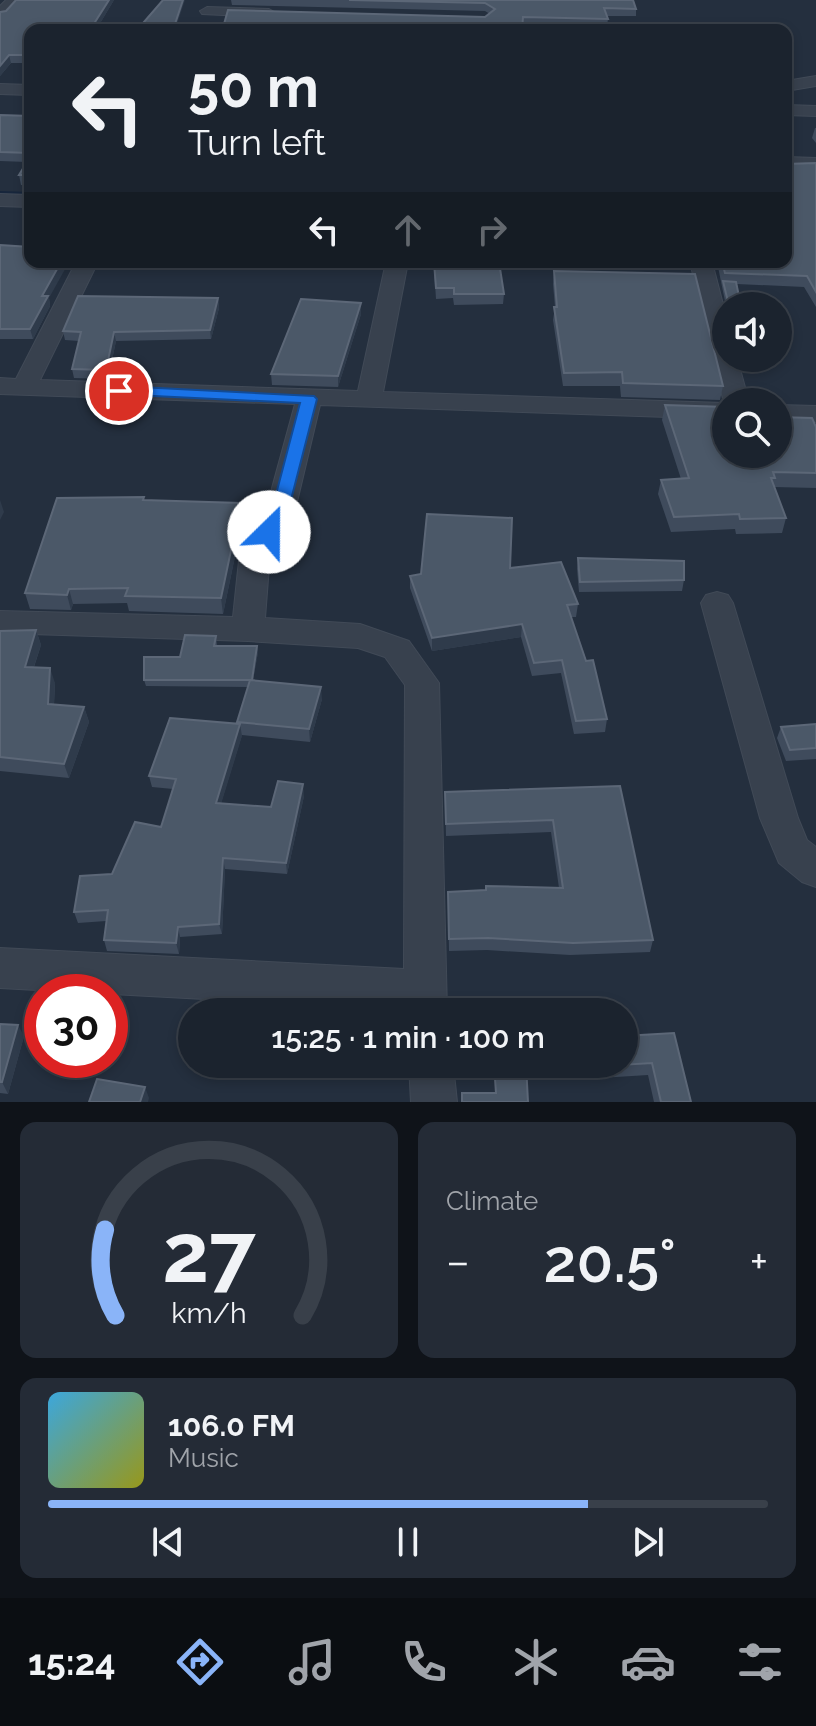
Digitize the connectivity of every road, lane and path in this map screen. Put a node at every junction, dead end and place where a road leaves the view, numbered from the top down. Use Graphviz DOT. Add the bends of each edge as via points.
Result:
graph roads {
  1 [pos="207,11"];
  2 [pos="284,13"];
  3 [pos="816,81"];
  4 [pos="792,85"];
  5 [pos="0,89"];
  6 [pos="24,90"];
  7 [pos="792,110"];
  8 [pos="816,111"];
  9 [pos="792,163"];
  10 [pos="816,164"];
  11 [pos="0,200"];
  12 [pos="24,201"];
  13 [pos="83,268"];
  14 [pos="396,268"];
  15 [pos="702,268"];
  16 [pos="12,387"];
  17 [pos="732,388"];
  18 [pos="309,399"];
  19 [pos="369,399"];
  20 [pos="712,411"];
  21 [pos="792,413"];
  22 [pos="816,414"];
  23 [pos="717,603"];
  24 [pos="0,622"];
  25 [pos="248,629"];
  26 [pos="816,870"];
  27 [pos="0,968"];
  28 [pos="385,998"];
  29 [pos="424,998"];
  30 [pos="432,1078"];
  31 [pos="434,1102"];
  1 -- 2 [label="street"];
  3 -- 4 [label="street"];
  5 -- 6 [label="street"];
  7 -- 8 [label="street"];
  9 -- 10 [label="street"];
  11 -- 12 [label="street"];
  13 -- 16 [label="street"];
  14 -- 19 [label="street"];
  15 -- 17 [label="street"];
  16 -- 18 [label="street"];
  18 -- 19 [label="street"];
  18 -- 25 [label="street" via="277,523 255,551"];
  19 -- 20 [label="street"];
  21 -- 22 [label="street"];
  23 -- 26 [label="street" via="779,818 793,851"];
  24 -- 25 [label="street"];
  25 -- 29 [label="street" via="360,636 397,649 422,683"];
  27 -- 28 [label="street"];
  30 -- 31 [label="street"];
}
